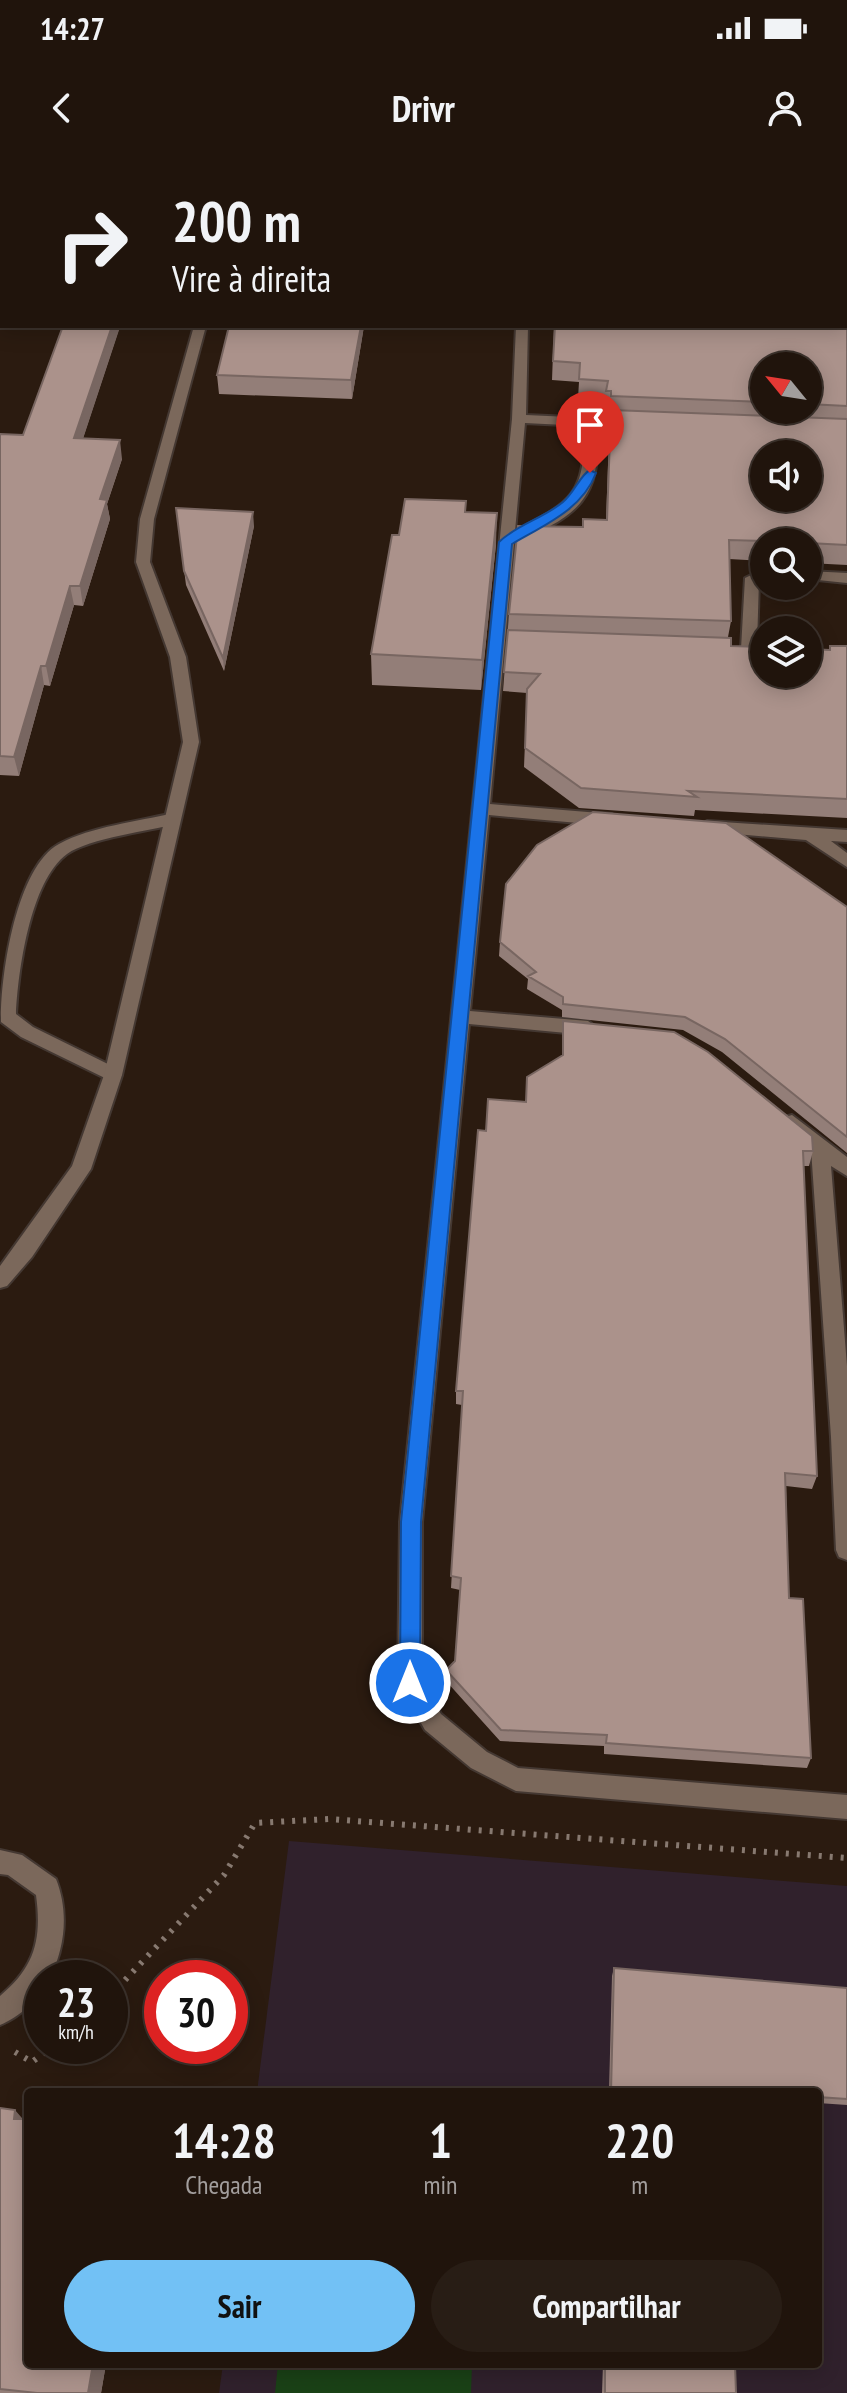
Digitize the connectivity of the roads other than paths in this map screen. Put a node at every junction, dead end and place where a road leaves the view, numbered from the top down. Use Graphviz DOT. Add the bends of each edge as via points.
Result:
graph roads {
  1 [pos="199,328"];
  2 [pos="522,328"];
  3 [pos="519,419"];
  4 [pos="591,423"];
  5 [pos="651,425"];
  6 [pos="505,542"];
  7 [pos="822,576"];
  8 [pos="847,578"];
  9 [pos="751,600"];
  10 [pos="749,649"];
  11 [pos="482,809"];
  12 [pos="173,819"];
  13 [pos="622,821"];
  14 [pos="685,826"];
  15 [pos="810,835"];
  16 [pos="847,836"];
  17 [pos="847,861"];
  18 [pos="460,1017"];
  19 [pos="613,1030"];
  20 [pos="113,1075"];
  21 [pos="778,1110"];
  22 [pos="820,1145"];
  23 [pos="847,1168"];
  24 [pos="0,1280"];
  25 [pos="845,1438"];
  26 [pos="847,1550"];
  27 [pos="847,1807"];
  28 [pos="0,1862"];
  29 [pos="0,2012"];
  1 -- 12 [label="street" via="147,519 143,562 178,657 188,706 191,742"];
  2 -- 3 [label="street"];
  3 -- 4 [label="street"];
  3 -- 6 [label="street"];
  4 -- 5 [label="street"];
  4 -- 6 [label="street" via="590,473 583,491 552,517"];
  6 -- 11 [label="street" via="504,642"];
  7 -- 8 [label="street"];
  9 -- 10 [label="street"];
  11 -- 13 [label="street"];
  11 -- 18 [label="street"];
  12 -- 20 [label="street"];
  12 -- 20 [label="street" via="62,849 52,859 32,893 7,996 7,1017 27,1032"];
  14 -- 15 [label="street"];
  15 -- 16 [label="street"];
  15 -- 17 [label="street"];
  18 -- 19 [label="street"];
  18 -- 27 [label="street" via="411,1522 410,1683 433,1722 479,1760 516,1779"];
  20 -- 24 [label="street" via="81,1169"];
  21 -- 22 [label="street"];
  22 -- 23 [label="street"];
  22 -- 25 [label="street"];
  25 -- 26 [label="street"];
  28 -- 29 [label="street" via="13,1864 47,1888 54,1928 45,1965 20,1997"];
}
